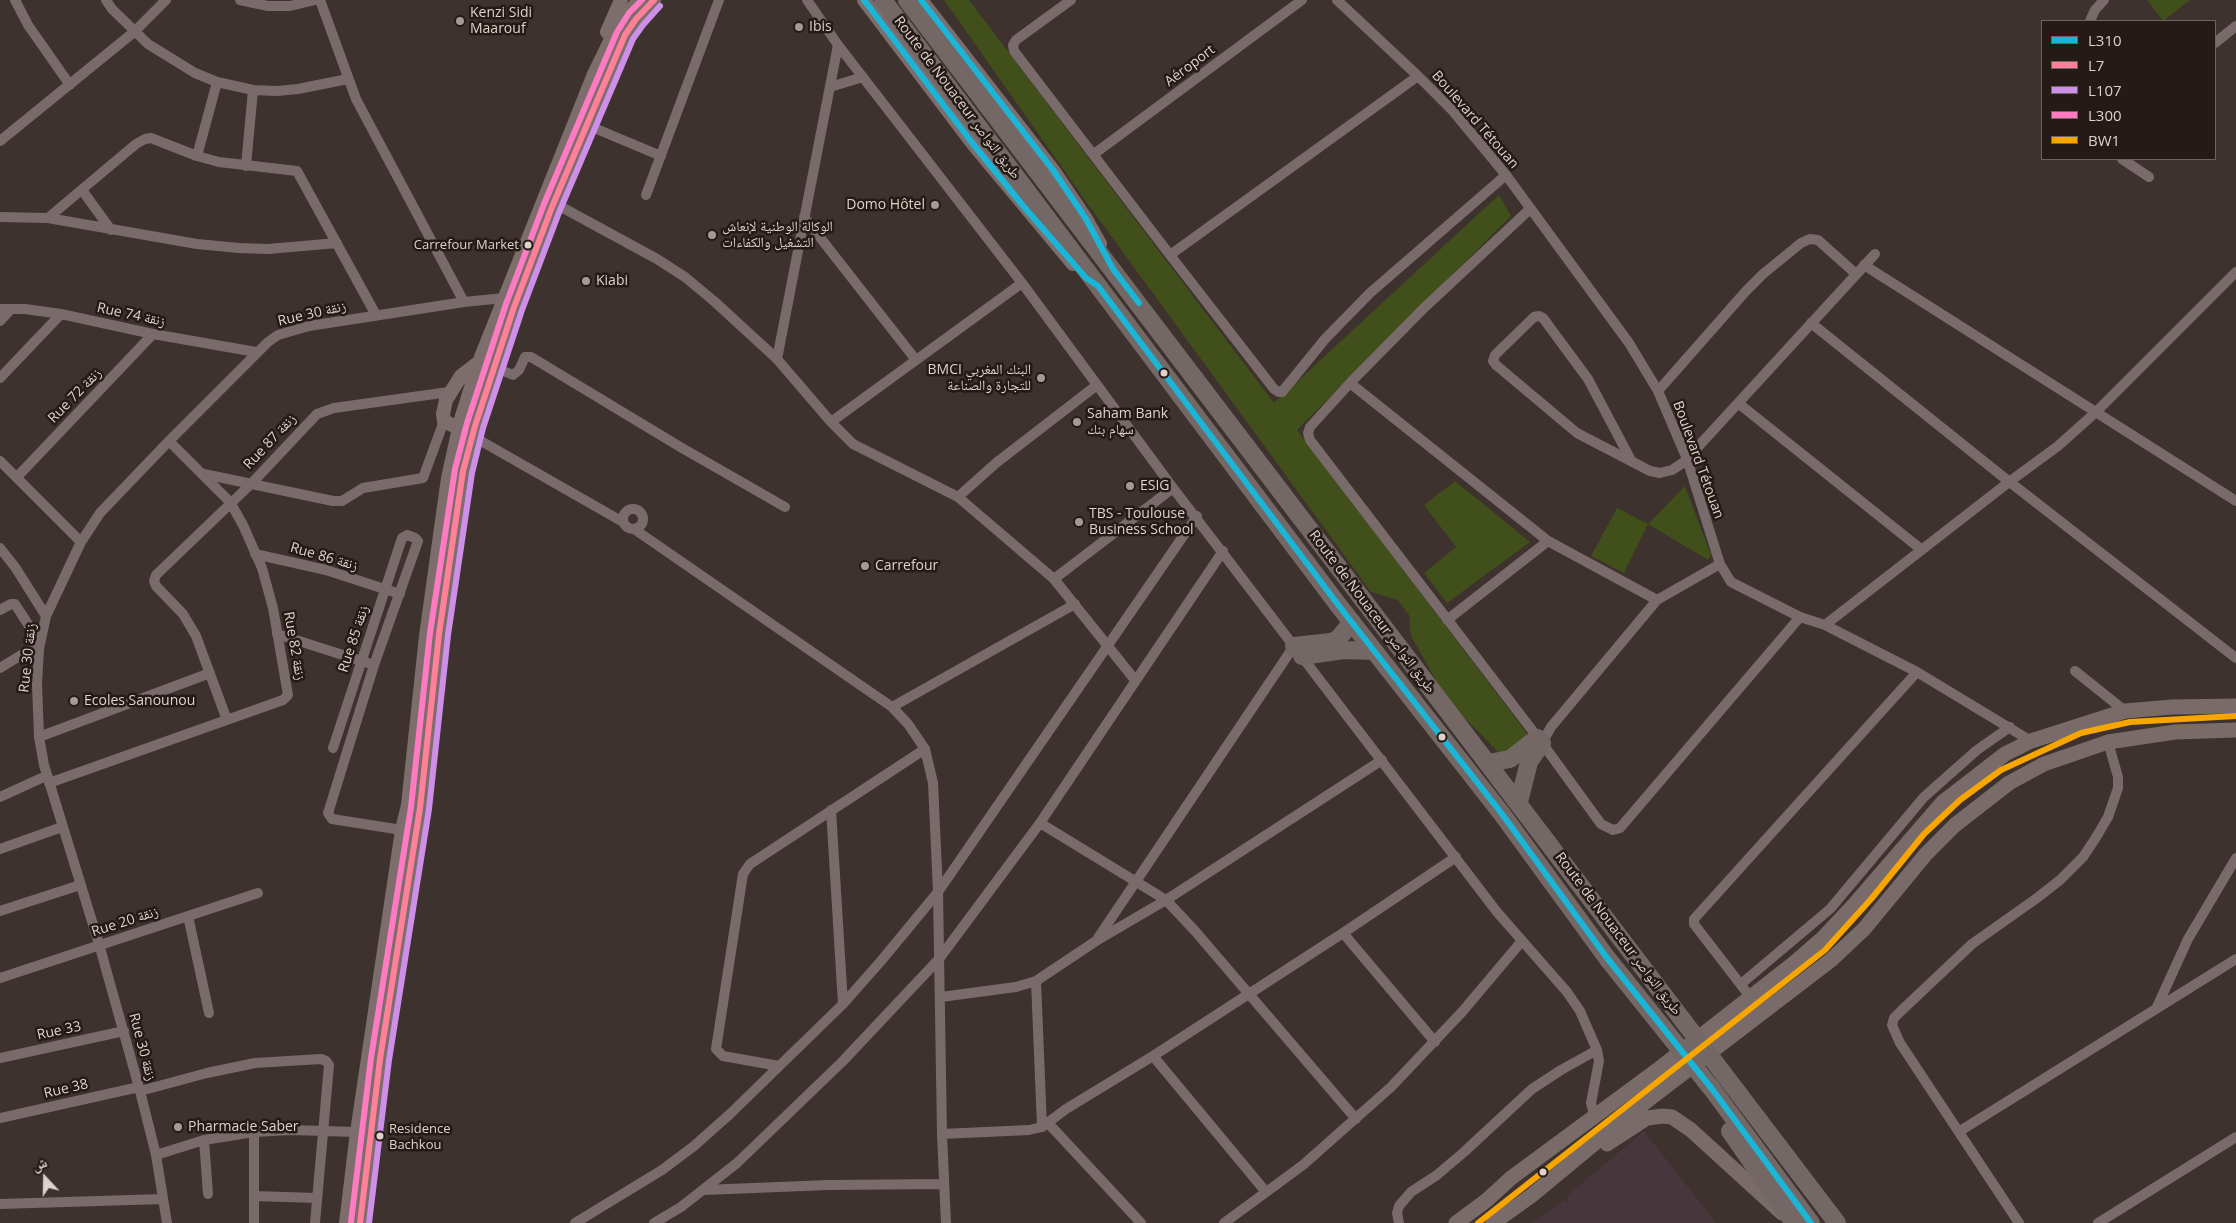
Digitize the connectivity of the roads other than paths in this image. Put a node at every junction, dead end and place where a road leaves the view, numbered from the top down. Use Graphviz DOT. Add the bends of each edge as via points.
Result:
graph roads {
  1 [pos="15,0"];
  2 [pos="106,0"];
  3 [pos="166,0"];
  4 [pos="240,0"];
  5 [pos="315,0"];
  6 [pos="320,0"];
  7 [pos="621,0"];
  8 [pos="639,0"];
  9 [pos="654,0"];
  10 [pos="719,0"];
  11 [pos="807,0"];
  12 [pos="864,0"];
  13 [pos="883,0"];
  14 [pos="907,0"];
  15 [pos="921,0"];
  16 [pos="1071,0"];
  17 [pos="1302,0"];
  18 [pos="2104,0"];
  19 [pos="1341,1"];
  20 [pos="2090,20"];
  21 [pos="2236,26"];
  22 [pos="134,32"];
  23 [pos="2216,43"];
  24 [pos="838,45"];
  25 [pos="604,51"];
  26 [pos="1418,76"];
  27 [pos="863,77"];
  28 [pos="348,79"];
  29 [pos="217,82"];
  30 [pos="70,85"];
  31 [pos="830,87"];
  32 [pos="253,90"];
  33 [pos="586,125"];
  34 [pos="2,135"];
  35 [pos="1094,154"];
  36 [pos="197,156"];
  37 [pos="661,156"];
  38 [pos="2124,160"];
  39 [pos="2142,160"];
  40 [pos="246,166"];
  41 [pos="2136,168"];
  42 [pos="1506,176"];
  43 [pos="2149,178"];
  44 [pos="82,190"];
  45 [pos="646,195"];
  46 [pos="554,203"];
  47 [pos="1530,209"];
  48 [pos="0,217"];
  49 [pos="804,217"];
  50 [pos="48,218"];
  51 [pos="111,230"];
  52 [pos="337,243"];
  53 [pos="1874,254"];
  54 [pos="1170,255"];
  55 [pos="1864,265"];
  56 [pos="1113,269"];
  57 [pos="2236,272"];
  58 [pos="1856,274"];
  59 [pos="1022,283"];
  60 [pos="1098,286"];
  61 [pos="504,298"];
  62 [pos="464,302"];
  63 [pos="11,309"];
  64 [pos="0,310"];
  65 [pos="61,314"];
  66 [pos="376,315"];
  67 [pos="0,321"];
  68 [pos="1811,323"];
  69 [pos="153,334"];
  70 [pos="256,352"];
  71 [pos="777,358"];
  72 [pos="916,360"];
  73 [pos="479,362"];
  74 [pos="494,367"];
  75 [pos="0,378"];
  76 [pos="1350,383"];
  77 [pos="1097,385"];
  78 [pos="1658,391"];
  79 [pos="449,392"];
  80 [pos="1738,402"];
  81 [pos="2096,412"];
  82 [pos="444,421"];
  83 [pos="831,422"];
  84 [pos="460,429"];
  85 [pos="473,437"];
  86 [pos="169,441"];
  87 [pos="1686,459"];
  88 [pos="0,461"];
  89 [pos="1632,462"];
  90 [pos="204,474"];
  91 [pos="17,477"];
  92 [pos="2009,482"];
  93 [pos="251,484"];
  94 [pos="1173,488"];
  95 [pos="958,497"];
  96 [pos="2236,501"];
  97 [pos="230,502"];
  98 [pos="785,507"];
  99 [pos="1197,516"];
  100 [pos="623,522"];
  101 [pos="634,529"];
  102 [pos="1548,541"];
  103 [pos="81,542"];
  104 [pos="0,548"];
  105 [pos="1922,550"];
  106 [pos="1223,551"];
  107 [pos="256,554"];
  108 [pos="1720,564"];
  109 [pos="1054,579"];
  110 [pos="385,589"];
  111 [pos="400,594"];
  112 [pos="1657,600"];
  113 [pos="1075,604"];
  114 [pos="0,610"];
  115 [pos="46,616"];
  116 [pos="1800,617"];
  117 [pos="1447,620"];
  118 [pos="1352,622"];
  119 [pos="1825,626"];
  120 [pos="277,634"];
  121 [pos="40,646"];
  122 [pos="1109,646"];
  123 [pos="1373,650"];
  124 [pos="1294,652"];
  125 [pos="2236,658"];
  126 [pos="362,661"];
  127 [pos="374,665"];
  128 [pos="0,668"];
  129 [pos="2074,671"];
  130 [pos="1917,672"];
  131 [pos="210,673"];
  132 [pos="1135,680"];
  133 [pos="2236,706"];
  134 [pos="892,707"];
  135 [pos="2125,712"];
  136 [pos="227,720"];
  137 [pos="2010,727"];
  138 [pos="2236,730"];
  139 [pos="1543,736"];
  140 [pos="39,737"];
  141 [pos="2031,741"];
  142 [pos="2108,742"];
  143 [pos="333,748"];
  144 [pos="925,749"];
  145 [pos="1382,760"];
  146 [pos="1488,763"];
  147 [pos="48,779"];
  148 [pos="0,797"];
  149 [pos="1519,802"];
  150 [pos="832,810"];
  151 [pos="1040,823"];
  152 [pos="62,827"];
  153 [pos="402,830"];
  154 [pos="0,849"];
  155 [pos="1456,857"];
  156 [pos="2236,858"];
  157 [pos="1136,883"];
  158 [pos="80,885"];
  159 [pos="938,892"];
  160 [pos="258,893"];
  161 [pos="1166,900"];
  162 [pos="0,911"];
  163 [pos="188,916"];
  164 [pos="1344,933"];
  165 [pos="1096,941"];
  166 [pos="1521,942"];
  167 [pos="99,944"];
  168 [pos="939,958"];
  169 [pos="2236,959"];
  170 [pos="0,978"];
  171 [pos="1036,981"];
  172 [pos="1741,984"];
  173 [pos="1247,994"];
  174 [pos="941,997"];
  175 [pos="1751,998"];
  176 [pos="843,1004"];
  177 [pos="2156,1009"];
  178 [pos="210,1014"];
  179 [pos="124,1032"];
  180 [pos="1435,1042"];
  181 [pos="1597,1050"];
  182 [pos="1153,1056"];
  183 [pos="0,1058"];
  184 [pos="779,1066"];
  185 [pos="140,1089"];
  186 [pos="1712,1089"];
  187 [pos="1594,1114"];
  188 [pos="0,1118"];
  189 [pos="1356,1119"];
  190 [pos="1045,1125"];
  191 [pos="323,1130"];
  192 [pos="1960,1131"];
  193 [pos="254,1132"];
  194 [pos="357,1132"];
  195 [pos="942,1134"];
  196 [pos="2236,1137"];
  197 [pos="204,1140"];
  198 [pos="1589,1149"];
  199 [pos="156,1155"];
  200 [pos="944,1184"];
  201 [pos="704,1190"];
  202 [pos="1266,1192"];
  203 [pos="208,1194"];
  204 [pos="254,1196"];
  205 [pos="317,1198"];
  206 [pos="163,1199"];
  207 [pos="0,1204"];
  208 [pos="1793,1222"];
  209 [pos="167,1223"];
  210 [pos="254,1223"];
  211 [pos="315,1223"];
  212 [pos="346,1223"];
  213 [pos="360,1223"];
  214 [pos="574,1223"];
  215 [pos="654,1223"];
  216 [pos="946,1223"];
  217 [pos="1140,1223"];
  218 [pos="1224,1223"];
  219 [pos="1398,1223"];
  220 [pos="1456,1223"];
  221 [pos="1493,1223"];
  222 [pos="1811,1223"];
  223 [pos="1837,1223"];
  224 [pos="2019,1223"];
  225 [pos="2098,1223"];
  1 -- 30 [label="street" via="28,25"];
  2 -- 22 [label="street"];
  3 -- 22 [label="street"];
  4 -- 5 [label="street" via="268,6 290,6"];
  6 -- 28 [label="street"];
  7 -- 25 [label="main road" via="607,32"];
  8 -- 25 [label="main road" via="616,28"];
  9 -- 33 [label="main road" via="625,35"];
  10 -- 37 [label="street"];
  11 -- 24 [label="street"];
  12 -- 60 [label="main road" via="1024,207 1086,278"];
  13 -- 60 [label="highway, Route de Nouaceur طريق النواصر"];
  14 -- 56 [label="highway, Route de Nouaceur طريق النواصر"];
  15 -- 56 [label="main road" via="1053,170 1086,219"];
  16 -- 35 [label="street" via="1020,36 1013,48"];
  17 -- 35 [label="street, Aéroport"];
  18 -- 20 [label="street"];
  19 -- 26 [label="street, Boulevard Tétouan"];
  21 -- 23 [label="street"];
  22 -- 29 [label="street" via="171,60"];
  22 -- 30 [label="street"];
  24 -- 27 [label="street"];
  24 -- 31 [label="street"];
  25 -- 61 [label="main road"];
  26 -- 42 [label="street, Boulevard Tétouan" via="1452,110"];
  26 -- 54 [label="street"];
  27 -- 31 [label="street"];
  27 -- 59 [label="street"];
  28 -- 32 [label="street" via="298,89"];
  28 -- 62 [label="street"];
  29 -- 32 [label="street"];
  29 -- 36 [label="street"];
  30 -- 34 [label="street"];
  31 -- 49 [label="street"];
  32 -- 40 [label="street"];
  33 -- 37 [label="street"];
  33 -- 46 [label="main road"];
  35 -- 54 [label="street"];
  36 -- 40 [label="street"];
  36 -- 44 [label="street" via="151,138 145,139"];
  37 -- 45 [label="street"];
  38 -- 41 [label="street"];
  39 -- 41 [label="street"];
  40 -- 52 [label="street" via="300,172"];
  41 -- 43 [label="street"];
  42 -- 47 [label="street, Boulevard Tétouan"];
  42 -- 54 [label="street" via="1370,293 1324,339 1282,392 1274,388"];
  44 -- 50 [label="street"];
  44 -- 51 [label="street"];
  46 -- 71 [label="street" via="685,277"];
  46 -- 74 [label="main road"];
  47 -- 76 [label="street"];
  47 -- 78 [label="street, Boulevard Tétouan" via="1628,343"];
  48 -- 50 [label="street"];
  49 -- 71 [label="street"];
  49 -- 72 [label="street"];
  50 -- 51 [label="street"];
  51 -- 52 [label="street" via="239,248"];
  52 -- 66 [label="street"];
  53 -- 55 [label="street"];
  55 -- 58 [label="street"];
  55 -- 81 [label="street"];
  56 -- 146 [label="highway, Route de Nouaceur طريق النواصر"];
  57 -- 81 [label="street"];
  58 -- 68 [label="street"];
  58 -- 78 [label="street" via="1818,240 1801,243 1751,286"];
  59 -- 72 [label="street"];
  59 -- 77 [label="street"];
  60 -- 118 [label="highway, Route de Nouaceur طريق النواصر"];
  61 -- 62 [label="street, Rue 30 زنقة"];
  61 -- 73 [label="main road"];
  62 -- 66 [label="street, Rue 30 زنقة"];
  63 -- 64 [label="street, Rue 74 زنقة"];
  63 -- 65 [label="street, Rue 74 زنقة"];
  63 -- 67 [label="street"];
  65 -- 69 [label="street, Rue 74 زنقة"];
  65 -- 75 [label="street"];
  66 -- 70 [label="street, Rue 30 زنقة" via="291,330 278,335"];
  68 -- 80 [label="street"];
  68 -- 92 [label="street"];
  69 -- 70 [label="street, Rue 74 زنقة"];
  69 -- 91 [label="street, Rue 72 زنقة"];
  70 -- 86 [label="street, Rue 30 زنقة"];
  71 -- 83 [label="street"];
  72 -- 83 [label="street"];
  73 -- 79 [label="main road" via="461,376"];
  73 -- 84 [label="main road"];
  74 -- 85 [label="main road"];
  74 -- 98 [label="street" via="513,375 525,357 531,357"];
  76 -- 102 [label="street"];
  76 -- 117 [label="street" via="1310,427 1310,440"];
  77 -- 94 [label="street"];
  77 -- 95 [label="street" via="996,463"];
  78 -- 87 [label="street, Boulevard Tétouan"];
  79 -- 82 [label="main road" via="442,414"];
  79 -- 93 [label="street, Rue 87 زنقة" via="325,410 310,420"];
  80 -- 87 [label="street"];
  80 -- 105 [label="street"];
  81 -- 92 [label="street" via="2058,446"];
  81 -- 96 [label="street"];
  82 -- 84 [label="main road"];
  82 -- 93 [label="street" via="425,475 416,480 372,485 342,501"];
  83 -- 95 [label="street" via="853,444"];
  84 -- 85 [label="street"];
  84 -- 153 [label="main road" via="448,478 426,636 408,805"];
  85 -- 100 [label="street"];
  85 -- 213 [label="main road" via="463,471 439,634 420,808 380,1059"];
  86 -- 90 [label="street, Rue 82 زنقة"];
  86 -- 103 [label="street, Rue 30 زنقة" via="100,513"];
  87 -- 89 [label="street" via="1672,470 1660,473"];
  87 -- 108 [label="street, Boulevard Tétouan"];
  88 -- 91 [label="street"];
  89 -- 89 [label="street" via="1577,433 1494,363 1495,355 1534,317 1543,318 1588,379"];
  90 -- 93 [label="street"];
  90 -- 97 [label="street, Rue 82 زنقة"];
  91 -- 103 [label="street"];
  92 -- 105 [label="street"];
  92 -- 125 [label="street"];
  93 -- 97 [label="street, Rue 87 زنقة"];
  94 -- 99 [label="street"];
  94 -- 109 [label="street"];
  95 -- 109 [label="street"];
  97 -- 107 [label="street, Rue 82 زنقة"];
  97 -- 131 [label="street, Rue 87 زنقة" via="154,580 189,623"];
  99 -- 106 [label="street"];
  99 -- 122 [label="street"];
  100 -- 101 [label="street"];
  100 -- 101 [label="street" via="626,511 639,510 643,522"];
  101 -- 134 [label="street"];
  102 -- 112 [label="street"];
  102 -- 117 [label="street"];
  103 -- 115 [label="street, Rue 30 زنقة"];
  104 -- 115 [label="street"];
  105 -- 119 [label="street"];
  106 -- 124 [label="street"];
  106 -- 132 [label="street"];
  107 -- 110 [label="street, Rue 86 زنقة" via="305,564"];
  107 -- 120 [label="street, Rue 82 زنقة"];
  108 -- 112 [label="street"];
  108 -- 116 [label="street, Boulevard Tétouan" via="1725,575 1739,588"];
  109 -- 113 [label="street"];
  110 -- 111 [label="street, Rue 86 زنقة"];
  110 -- 111 [label="street, Rue 85 زنقة" via="402,538 407,535 418,540"];
  110 -- 126 [label="street, Rue 85 زنقة"];
  111 -- 127 [label="street"];
  112 -- 139 [label="street"];
  113 -- 122 [label="street"];
  113 -- 134 [label="street"];
  114 -- 121 [label="street" via="15,604"];
  115 -- 121 [label="street, Rue 30 زنقة"];
  116 -- 119 [label="street, Boulevard Tétouan"];
  116 -- 139 [label="street" via="1620,828 1613,830 1600,824"];
  117 -- 139 [label="street"];
  118 -- 123 [label="highway, Route de Nouaceur طريق النواصر"];
  118 -- 124 [label="highway" via="1338,639"];
  119 -- 130 [label="street, Boulevard Tétouan"];
  120 -- 126 [label="street"];
  120 -- 136 [label="street, Rue 82 زنقة" via="288,695 284,700"];
  121 -- 128 [label="street"];
  121 -- 140 [label="street, Rue 30 زنقة" via="37,684"];
  122 -- 132 [label="street"];
  122 -- 159 [label="street"];
  123 -- 124 [label="highway"];
  123 -- 186 [label="highway, Route de Nouaceur طريق النواصر" via="1502,814 1607,958"];
  124 -- 145 [label="street"];
  124 -- 157 [label="street"];
  126 -- 127 [label="street"];
  126 -- 143 [label="street, Rue 85 زنقة"];
  127 -- 153 [label="street" via="328,813 332,819"];
  129 -- 135 [label="street"];
  130 -- 137 [label="street, Boulevard Tétouan"];
  130 -- 172 [label="street" via="1694,918 1694,924"];
  131 -- 136 [label="street"];
  131 -- 140 [label="street"];
  132 -- 151 [label="street"];
  133 -- 135 [label="main road"];
  134 -- 144 [label="street"];
  135 -- 141 [label="main road"];
  136 -- 147 [label="street, Rue 82 زنقة"];
  137 -- 141 [label="street, Boulevard Tétouan"];
  137 -- 172 [label="street" via="1977,750 1924,797 1830,909"];
  138 -- 142 [label="main road" via="2175,732"];
  139 -- 146 [label="highway" via="1510,759"];
  139 -- 149 [label="highway" via="1529,762"];
  140 -- 147 [label="street, Rue 30 زنقة"];
  141 -- 175 [label="main road" via="2005,754 1943,802 1822,938"];
  142 -- 192 [label="street" via="2118,788 2108,816 2082,857 2060,880 1972,944 1894,1018 1892,1025 1897,1038"];
  142 -- 198 [label="main road" via="2044,764 1982,802 1926,854 1864,929 1831,960"];
  144 -- 150 [label="street"];
  144 -- 159 [label="street" via="933,783"];
  145 -- 155 [label="street"];
  145 -- 161 [label="street"];
  146 -- 149 [label="highway, Route de Nouaceur طريق النواصر"];
  147 -- 148 [label="street, Rue 82 زنقة"];
  147 -- 152 [label="street, Rue 30 زنقة"];
  149 -- 223 [label="highway, Route de Nouaceur طريق النواصر"];
  150 -- 176 [label="street"];
  150 -- 184 [label="street" via="750,864 742,878 716,1049 723,1056"];
  151 -- 157 [label="street"];
  151 -- 168 [label="street"];
  152 -- 154 [label="street"];
  152 -- 158 [label="street, Rue 30 زنقة"];
  153 -- 194 [label="main road"];
  155 -- 164 [label="street"];
  155 -- 166 [label="street"];
  156 -- 177 [label="street" via="2188,939"];
  157 -- 161 [label="street"];
  157 -- 165 [label="street"];
  158 -- 162 [label="street"];
  158 -- 167 [label="street, Rue 30 زنقة"];
  159 -- 168 [label="street"];
  159 -- 176 [label="street"];
  160 -- 163 [label="street, Rue 20 زنقة"];
  161 -- 165 [label="street"];
  161 -- 173 [label="street"];
  163 -- 167 [label="street, Rue 20 زنقة"];
  163 -- 178 [label="street"];
  164 -- 173 [label="street"];
  164 -- 180 [label="street"];
  165 -- 171 [label="street"];
  166 -- 180 [label="street"];
  166 -- 181 [label="street" via="1580,1011"];
  167 -- 170 [label="street, Rue 20 زنقة"];
  167 -- 179 [label="street, Rue 30 زنقة"];
  168 -- 174 [label="street"];
  168 -- 201 [label="street" via="842,1062 737,1163"];
  169 -- 177 [label="street"];
  171 -- 174 [label="street" via="1016,987"];
  171 -- 190 [label="street"];
  172 -- 175 [label="street"];
  173 -- 182 [label="street"];
  173 -- 189 [label="street"];
  174 -- 195 [label="street"];
  175 -- 187 [label="main road"];
  176 -- 184 [label="street"];
  177 -- 192 [label="street"];
  179 -- 183 [label="street, Rue 33"];
  179 -- 185 [label="street, Rue 30 زنقة"];
  180 -- 189 [label="street"];
  181 -- 187 [label="street" via="1599,1061 1591,1103"];
  181 -- 219 [label="street" via="1532,1089 1437,1175 1411,1192 1399,1206"];
  182 -- 190 [label="street"];
  182 -- 202 [label="street"];
  184 -- 214 [label="street" via="730,1114 662,1170"];
  185 -- 188 [label="street, Rue 38"];
  185 -- 191 [label="street, Rue 38" via="255,1062 324,1060 329,1065"];
  185 -- 199 [label="street, Rue 30 زنقة"];
  186 -- 208 [label="highway" via="1738,1144"];
  186 -- 222 [label="highway, Route de Nouaceur طريق النواصر"];
  187 -- 220 [label="main road"];
  189 -- 202 [label="street"];
  190 -- 195 [label="street" via="1029,1130"];
  190 -- 217 [label="street"];
  191 -- 193 [label="street"];
  191 -- 194 [label="street"];
  191 -- 205 [label="street"];
  192 -- 224 [label="street"];
  193 -- 197 [label="street"];
  193 -- 204 [label="street"];
  194 -- 212 [label="main road"];
  195 -- 200 [label="street"];
  196 -- 225 [label="street"];
  197 -- 199 [label="street"];
  197 -- 203 [label="street"];
  198 -- 208 [label="main road" via="1612,1142 1647,1118 1672,1117 1691,1130"];
  198 -- 221 [label="main road"];
  199 -- 206 [label="street, Rue 30 زنقة"];
  200 -- 201 [label="street"];
  200 -- 216 [label="street"];
  201 -- 215 [label="street"];
  202 -- 218 [label="street"];
  204 -- 205 [label="street"];
  204 -- 210 [label="street"];
  205 -- 211 [label="street"];
  206 -- 207 [label="street"];
  206 -- 209 [label="street, Rue 30 زنقة"];
}
